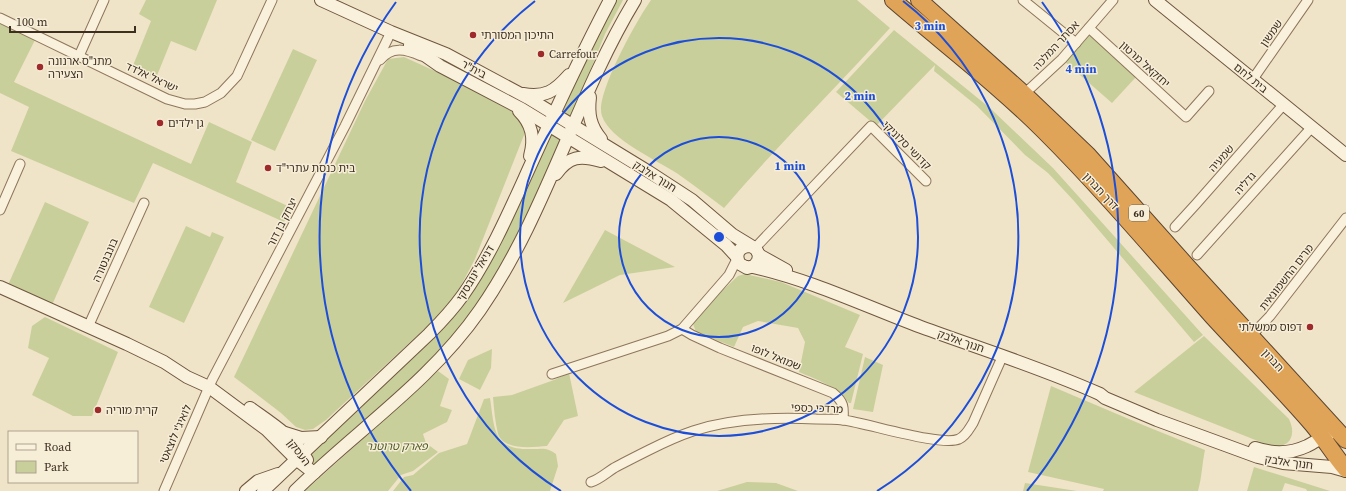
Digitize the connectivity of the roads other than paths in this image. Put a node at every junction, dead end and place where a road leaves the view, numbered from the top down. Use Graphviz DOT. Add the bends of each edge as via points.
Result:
graph roads {
  1 [pos="104,0"];
  2 [pos="272,0"];
  3 [pos="321,0"];
  4 [pos="610,0"];
  5 [pos="635,0"];
  6 [pos="893,0"];
  7 [pos="919,0"];
  8 [pos="1023,0"];
  9 [pos="1113,0"];
  10 [pos="1155,0"];
  11 [pos="1308,0"];
  12 [pos="0,18"];
  13 [pos="1088,28"];
  14 [pos="391,32"];
  15 [pos="1076,44"];
  16 [pos="394,50"];
  17 [pos="79,56"];
  18 [pos="433,60"];
  19 [pos="579,64"];
  20 [pos="370,74"];
  21 [pos="1253,79"];
  22 [pos="591,86"];
  23 [pos="1209,91"];
  24 [pos="516,92"];
  25 [pos="1021,100"];
  26 [pos="511,103"];
  27 [pos="1284,104"];
  28 [pos="555,114"];
  29 [pos="549,125"];
  30 [pos="574,125"];
  31 [pos="1312,127"];
  32 [pos="568,137"];
  33 [pos="1346,155"];
  34 [pos="624,157"];
  35 [pos="20,164"];
  36 [pos="613,164"];
  37 [pos="525,176"];
  38 [pos="926,181"];
  39 [pos="544,191"];
  40 [pos="144,203"];
  41 [pos="0,210"];
  42 [pos="1346,218"];
  43 [pos="1175,227"];
  44 [pos="755,250"];
  45 [pos="1197,255"];
  46 [pos="743,262"];
  47 [pos="0,287"];
  48 [pos="822,287"];
  49 [pos="88,327"];
  50 [pos="682,329"];
  51 [pos="1246,342"];
  52 [pos="1003,355"];
  53 [pos="552,374"];
  54 [pos="210,383"];
  55 [pos="1100,394"];
  56 [pos="843,420"];
  57 [pos="284,433"];
  58 [pos="321,437"];
  59 [pos="1322,437"];
  60 [pos="1343,437"];
  61 [pos="300,456"];
  62 [pos="1346,470"];
  63 [pos="314,473"];
  64 [pos="281,474"];
  65 [pos="591,482"];
  66 [pos="164,491"];
  67 [pos="246,491"];
  68 [pos="263,491"];
  69 [pos="295,491"];
  1 -- 17 [label="street"];
  2 -- 17 [label="street, ישראל אלדד" via="237,76 221,93 205,102 176,102"];
  3 -- 14 [label="street, בית\"ר"];
  4 -- 19 [label="street, דניאל ינובסקי"];
  5 -- 22 [label="street, דניאל ינובסקי"];
  6 -- 25 [label="highway, דרך חברון / 60" via="952,49"];
  7 -- 25 [label="highway, דרך חברון / 60"];
  8 -- 15 [label="street"];
  9 -- 13 [label="street, אסתר המלכה"];
  10 -- 21 [label="street, בית לחם"];
  11 -- 21 [label="street, שמשון"];
  12 -- 17 [label="street, ישראל אלדד"];
  13 -- 15 [label="street, אסתר המלכה"];
  13 -- 23 [label="street, יחזקאל מרטון" via="1186,117"];
  14 -- 18 [label="street, בית\"ר"];
  14 -- 20 [label="street, יצחק בן דור"];
  14 -- 24 [label="street, בית\"ר" via="446,54"];
  15 -- 25 [label="street, אסתר המלכה"];
  16 -- 18 [label="street, בית\"ר"];
  16 -- 20 [label="street, יצחק בן דור" via="380,59"];
  18 -- 26 [label="street, בית\"ר"];
  19 -- 24 [label="street" via="550,92 536,96"];
  19 -- 28 [label="street, דניאל ינובסקי"];
  20 -- 54 [label="street, יצחק בן דור"];
  21 -- 27 [label="street, בית לחם"];
  22 -- 30 [label="street, דניאל ינובסקי"];
  22 -- 34 [label="street" via="588,110 591,124 600,138"];
  24 -- 28 [label="street, בית\"ר"];
  25 -- 51 [label="highway, דרך חברון / 60" via="1112,203"];
  26 -- 29 [label="street, בית\"ר"];
  26 -- 37 [label="street" via="531,126 532,149"];
  27 -- 31 [label="street, בית לחם"];
  27 -- 43 [label="street, שמעיה"];
  28 -- 29 [label="street, דניאל ינובסקי"];
  28 -- 30 [label="street, חנוך אלבק"];
  29 -- 32 [label="street, חנוך אלבק"];
  29 -- 37 [label="street, דניאל ינובסקי"];
  30 -- 32 [label="street, דניאל ינובסקי"];
  30 -- 34 [label="street, חנוך אלבק"];
  31 -- 33 [label="street, בית לחם"];
  31 -- 45 [label="street, גדליה"];
  32 -- 36 [label="street, חנוך אלבק"];
  32 -- 39 [label="street, דניאל ינובסקי"];
  34 -- 44 [label="street, חנוך אלבק" via="678,190"];
  35 -- 41 [label="street"];
  36 -- 39 [label="street" via="592,158 574,158 566,162"];
  36 -- 46 [label="street, חנוך אלבק" via="671,200"];
  37 -- 58 [label="street, דניאל ינובסקי" via="500,231 476,274 446,317"];
  38 -- 44 [label="street, קדושי סלוניקי" via="871,126"];
  39 -- 63 [label="street, דניאל ינובסקי" via="504,271 463,334 434,366"];
  40 -- 49 [label="street, בונבנטורה"];
  42 -- 51 [label="street, מרים החשמונאית" via="1270,316"];
  44 -- 46 [label="street" via="757,263"];
  44 -- 46 [label="street" via="742,247 738,252"];
  44 -- 48 [label="street, חנוך אלבק" via="787,271"];
  46 -- 48 [label="street, חנוך אלבק"];
  46 -- 50 [label="street"];
  47 -- 49 [label="street, העסקן"];
  48 -- 52 [label="street, חנוך אלבק" via="926,329"];
  49 -- 54 [label="street, העסקן" via="164,362 183,374"];
  50 -- 53 [label="street" via="668,336"];
  50 -- 56 [label="street, שמואל לופו" via="720,348 834,393 844,407"];
  51 -- 59 [label="highway, דרך חברון / 60" via="1271,378"];
  51 -- 60 [label="highway, חברון / 60" via="1294,383"];
  52 -- 55 [label="street, חנוך אלבק"];
  52 -- 56 [label="street, מרדכי כספי" via="973,423 959,439 930,439"];
  54 -- 57 [label="street, העסקן"];
  54 -- 61 [label="street, העסקן"];
  54 -- 66 [label="street, לואיג'י לוצאטי"];
  55 -- 59 [label="street, חנוך אלבק" via="1111,393 1266,451 1295,450"];
  55 -- 62 [label="street, חנוך אלבק" via="1157,420 1258,457"];
  56 -- 65 [label="street, מרדכי כספי" via="770,419 716,425 668,441"];
  57 -- 58 [label="street" via="301,438"];
  57 -- 61 [label="street, העסקן"];
  58 -- 61 [label="street, דניאל ינובסקי"];
  59 -- 60 [label="street, חנוך אלבק" via="1332,433"];
  59 -- 62 [label="highway, 60"];
  61 -- 63 [label="street, העסקן"];
  61 -- 64 [label="street, דניאל ינובסקי"];
  63 -- 69 [label="street, דניאל ינובסקי"];
  64 -- 67 [label="street" via="258,481"];
  64 -- 68 [label="street, דניאל ינובסקי"];
}
